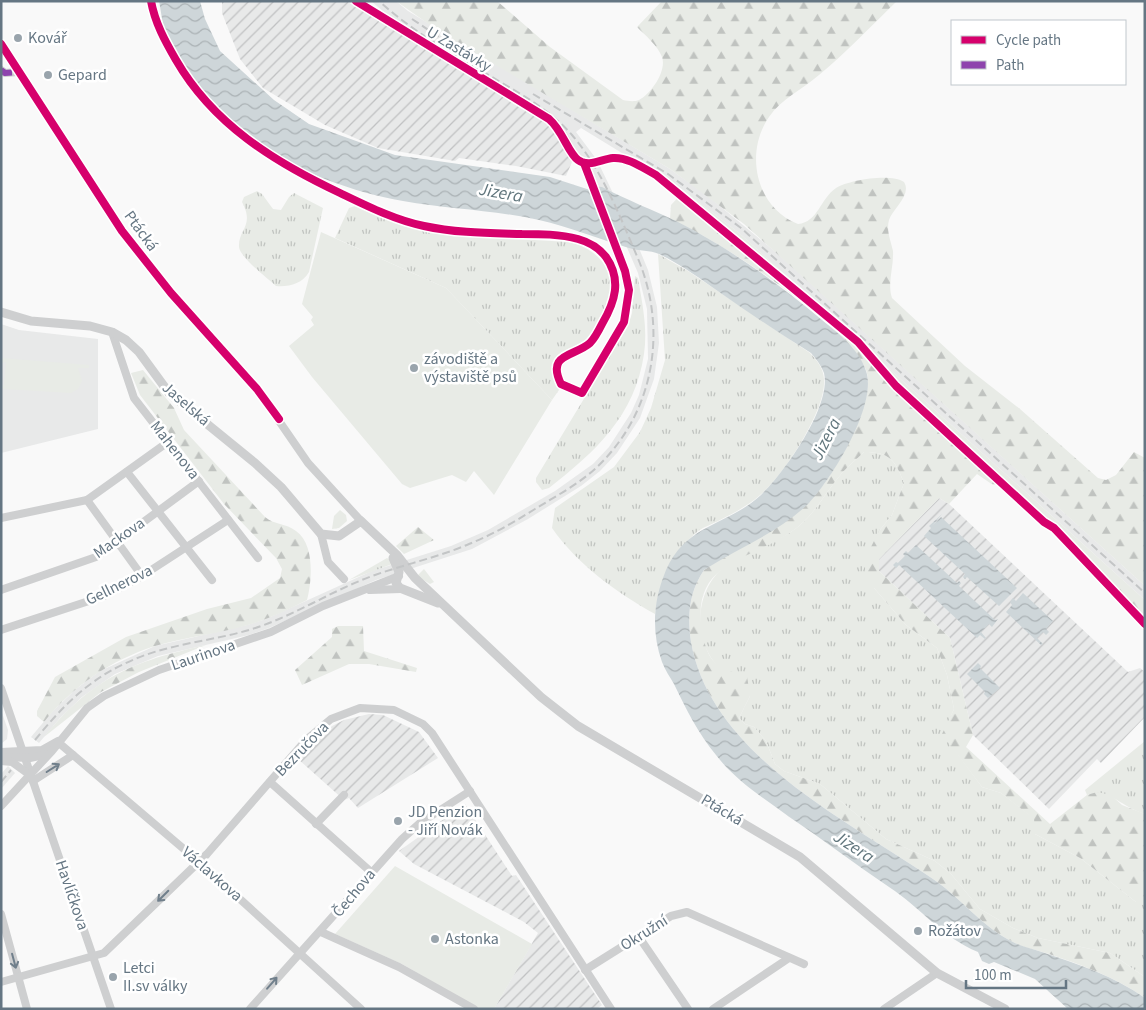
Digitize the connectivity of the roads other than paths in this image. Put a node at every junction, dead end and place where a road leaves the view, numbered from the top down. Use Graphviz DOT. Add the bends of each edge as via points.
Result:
graph roads {
  1 [pos="356,1"];
  2 [pos="1,44"];
  3 [pos="1,70"];
  4 [pos="18,72"];
  5 [pos="592,163"];
  6 [pos="1,312"];
  7 [pos="112,332"];
  8 [pos="168,442"];
  9 [pos="128,472"];
  10 [pos="199,481"];
  11 [pos="87,500"];
  12 [pos="158,511"];
  13 [pos="1,518"];
  14 [pos="228,520"];
  15 [pos="361,521"];
  16 [pos="321,534"];
  17 [pos="117,541"];
  18 [pos="386,547"];
  19 [pos="186,548"];
  20 [pos="258,558"];
  21 [pos="142,576"];
  22 [pos="399,576"];
  23 [pos="415,578"];
  24 [pos="344,579"];
  25 [pos="212,580"];
  26 [pos="2,589"];
  27 [pos="405,590"];
  28 [pos="363,591"];
  29 [pos="444,605"];
  30 [pos="1,630"];
  31 [pos="1,688"];
  32 [pos="18,735"];
  33 [pos="65,735"];
  34 [pos="59,743"];
  35 [pos="1,751"];
  36 [pos="35,751"];
  37 [pos="52,751"];
  38 [pos="24,754"];
  39 [pos="74,755"];
  40 [pos="4,758"];
  41 [pos="32,778"];
  42 [pos="270,782"];
  43 [pos="470,791"];
  44 [pos="344,795"];
  45 [pos="1,806"];
  46 [pos="316,824"];
  47 [pos="198,861"];
  48 [pos="371,872"];
  49 [pos="1,914"];
  50 [pos="321,932"];
  51 [pos="639,937"];
  52 [pos="299,953"];
  53 [pos="92,955"];
  54 [pos="789,958"];
  55 [pos="804,964"];
  56 [pos="585,970"];
  57 [pos="937,973"];
  58 [pos="18,978"];
  59 [pos="1,982"];
  60 [pos="27,1009"];
  61 [pos="111,1009"];
  62 [pos="250,1009"];
  63 [pos="361,1009"];
  64 [pos="474,1009"];
  65 [pos="611,1009"];
  66 [pos="688,1009"];
  67 [pos="713,1009"];
  68 [pos="884,1009"];
  69 [pos="1005,1009"];
  1 -- 5 [label="street, U Zastávky" via="549,119 562,133 576,159"];
  2 -- 4 [label="street, Ptácká"];
  3 -- 4 [label="street" via="5,73"];
  4 -- 15 [label="street, Ptácká" via="96,192 156,275 217,347 258,389 308,463"];
  6 -- 7 [label="street, Jaselská" via="31,321 90,326"];
  7 -- 8 [label="street, Mahenova" via="134,398"];
  7 -- 16 [label="street, Jaselská" via="133,345 168,393 229,440 280,487"];
  8 -- 9 [label="street"];
  8 -- 10 [label="street, Mahenova"];
  9 -- 11 [label="street"];
  9 -- 12 [label="street"];
  10 -- 12 [label="street, Mackova"];
  10 -- 14 [label="street, Mahenova"];
  11 -- 13 [label="street"];
  11 -- 17 [label="street"];
  12 -- 17 [label="street, Mackova"];
  12 -- 19 [label="street"];
  14 -- 19 [label="street, Gellnerova"];
  14 -- 20 [label="street, Mahenova"];
  15 -- 16 [label="street" via="339,536"];
  15 -- 18 [label="street, Ptácká"];
  16 -- 24 [label="street, Jaselská" via="328,562"];
  17 -- 21 [label="street"];
  17 -- 26 [label="street, Mackova" via="96,557"];
  18 -- 22 [label="street, Ptácká" via="398,567"];
  18 -- 23 [label="street, Ptácká" via="397,555"];
  19 -- 21 [label="street, Gellnerova"];
  19 -- 25 [label="street"];
  21 -- 30 [label="street, Gellnerova" via="104,596"];
  22 -- 23 [label="street" via="405,574"];
  22 -- 27 [label="street" via="396,583"];
  22 -- 28 [label="street, Laurinova"];
  23 -- 27 [label="street" via="416,586"];
  23 -- 29 [label="street, Ptácká"];
  27 -- 28 [label="street, Laurinova"];
  27 -- 29 [label="street, Ptácká"];
  28 -- 33 [label="street, Laurinova" via="323,606 271,632 194,656 129,683 87,708"];
  29 -- 57 [label="street, Ptácká" via="560,713 800,857"];
  31 -- 32 [label="street"];
  32 -- 35 [label="street" via="15,742"];
  32 -- 36 [label="street" via="26,746"];
  32 -- 38 [label="street, Havlíčkova"];
  33 -- 34 [label="street, Laurinova"];
  33 -- 36 [label="street" via="46,748"];
  34 -- 37 [label="street, Laurinova"];
  34 -- 39 [label="street, Václavkova"];
  35 -- 38 [label="street"];
  36 -- 38 [label="street"];
  37 -- 38 [label="street" via="41,757"];
  37 -- 41 [label="street, Laurinova"];
  38 -- 40 [label="street"];
  38 -- 41 [label="street, Havlíčkova"];
  41 -- 39 [label="street, one-way"];
  39 -- 47 [label="street, Václavkova"];
  40 -- 41 [label="street"];
  41 -- 45 [label="street"];
  41 -- 53 [label="street, Havlíčkova"];
  42 -- 43 [label="street, Bezručova" via="324,723 344,712 378,708 394,710 423,724"];
  42 -- 46 [label="street"];
  42 -- 47 [label="street, Bezručova"];
  43 -- 48 [label="street, Čechova" via="420,823"];
  43 -- 56 [label="street, Bezručova"];
  44 -- 46 [label="street"];
  46 -- 48 [label="street"];
  47 -- 52 [label="street, Václavkova"];
  47 -- 53 [label="street, Bezručova, one-way" via="109,949 100,955"];
  48 -- 50 [label="street, Čechova"];
  49 -- 58 [label="street, one-way"];
  50 -- 52 [label="street, Čechova"];
  50 -- 64 [label="street" via="399,967"];
  51 -- 54 [label="street, Okružní" via="672,916 687,912"];
  51 -- 56 [label="street, Okružní"];
  51 -- 66 [label="street"];
  62 -- 52 [label="street, Čechova, one-way"];
  52 -- 63 [label="street, Václavkova"];
  53 -- 58 [label="street, Bezručova"];
  53 -- 61 [label="street, Havlíčkova"];
  54 -- 55 [label="street, Okružní"];
  54 -- 67 [label="street"];
  56 -- 65 [label="street, Bezručova"];
  57 -- 68 [label="street"];
  57 -- 69 [label="street, Ptácká"];
  58 -- 59 [label="street, Bezručova"];
  58 -- 60 [label="street"];
}
